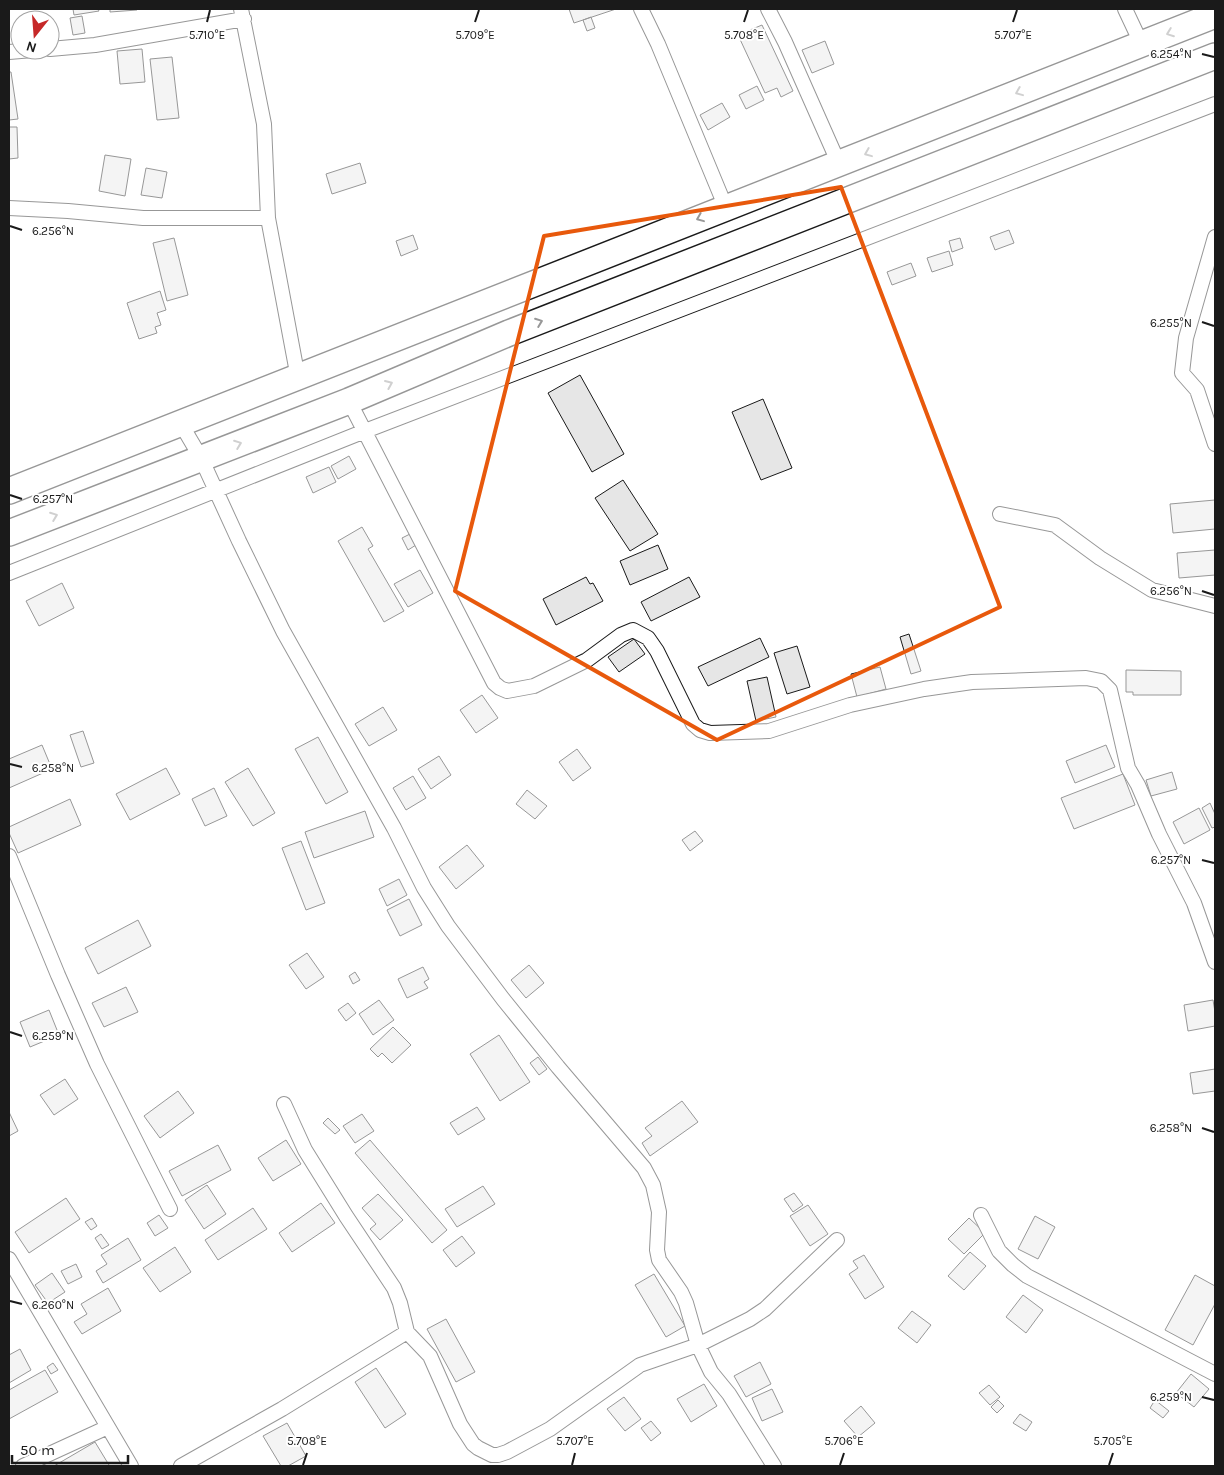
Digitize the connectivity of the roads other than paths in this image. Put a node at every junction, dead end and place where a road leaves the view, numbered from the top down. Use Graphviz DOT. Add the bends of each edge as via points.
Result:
graph roads {
  1 [pos="641,9"];
  2 [pos="768,9"];
  3 [pos="1125,9"];
  4 [pos="242,14"];
  5 [pos="1215,15"];
  6 [pos="1141,44"];
  7 [pos="60,48"];
  8 [pos="1215,56"];
  9 [pos="1215,104"];
  10 [pos="838,164"];
  11 [pos="9,208"];
  12 [pos="726,208"];
  13 [pos="268,218"];
  14 [pos="1215,237"];
  15 [pos="298,378"];
  16 [pos="349,401"];
  17 [pos="181,424"];
  18 [pos="365,431"];
  19 [pos="1215,444"];
  20 [pos="201,458"];
  21 [pos="9,491"];
  22 [pos="216,492"];
  23 [pos="1000,514"];
  24 [pos="9,533"];
  25 [pos="9,573"];
  26 [pos="1215,606"];
  27 [pos="9,856"];
  28 [pos="1215,962"];
  29 [pos="284,1104"];
  30 [pos="170,1209"];
  31 [pos="981,1215"];
  32 [pos="837,1240"];
  33 [pos="9,1259"];
  34 [pos="407,1332"];
  35 [pos="698,1345"];
  36 [pos="1215,1374"];
  37 [pos="108,1427"];
  38 [pos="22,1466"];
  39 [pos="132,1466"];
  40 [pos="181,1466"];
  41 [pos="774,1466"];
  1 -- 12 [label="street"];
  2 -- 10 [label="street"];
  3 -- 6 [label="street"];
  4 -- 7 [label="street" via="95,45"];
  4 -- 13 [label="street" via="264,124"];
  5 -- 6 [label="highway, one-way"];
  6 -- 10 [label="highway, one-way"];
  16 -- 8 [label="highway, one-way" via="510,333"];
  9 -- 18 [label="street"];
  10 -- 12 [label="highway"];
  11 -- 13 [label="street" via="143,218"];
  12 -- 15 [label="highway, one-way"];
  13 -- 15 [label="street"];
  14 -- 19 [label="street" via="1186,338 1182,373 1197,390"];
  15 -- 17 [label="highway"];
  16 -- 18 [label="street"];
  20 -- 16 [label="highway, one-way"];
  17 -- 20 [label="street"];
  17 -- 21 [label="highway"];
  18 -- 22 [label="street"];
  18 -- 28 [label="street" via="494,683 508,692 534,686 587,660 633,630 648,638 657,651 693,724 710,733 769,731 850,705 972,682 1086,678 1101,681 1110,690 1128,768 1194,903"];
  20 -- 22 [label="street"];
  24 -- 20 [label="highway, one-way"];
  22 -- 25 [label="street"];
  22 -- 35 [label="street" via="283,631 448,926 558,1068 644,1168 653,1186 659,1212 659,1260 681,1292"];
  23 -- 26 [label="street" via="1055,526 1152,590"];
  27 -- 30 [label="street" via="97,1064"];
  29 -- 34 [label="street" via="305,1150 394,1288"];
  31 -- 36 [label="street" via="999,1251 1027,1276"];
  32 -- 35 [label="street" via="764,1309"];
  33 -- 37 [label="street"];
  34 -- 35 [label="street" via="430,1356 460,1424 473,1444 492,1455 507,1452 550,1429 640,1365"];
  34 -- 40 [label="street" via="282,1410"];
  35 -- 41 [label="street" via="711,1372 729,1394"];
  37 -- 38 [label="street"];
  37 -- 39 [label="street"];
}
